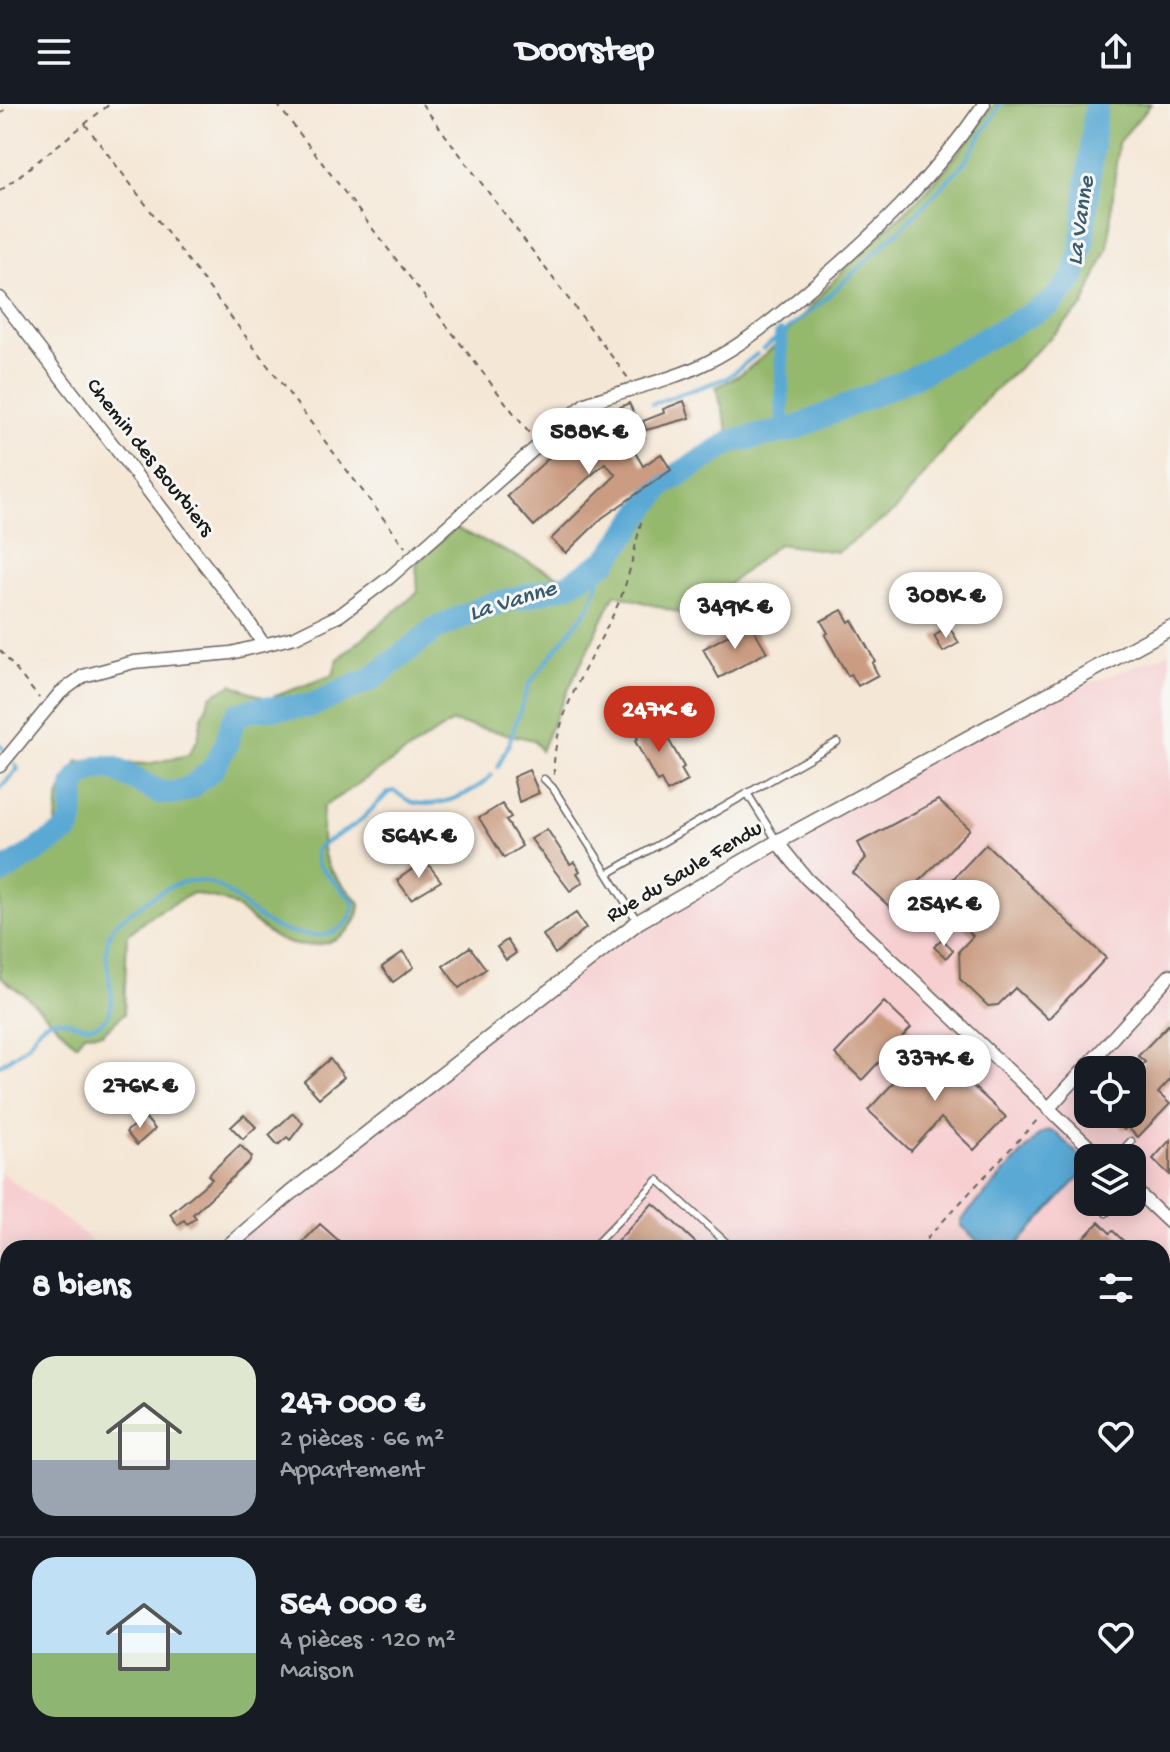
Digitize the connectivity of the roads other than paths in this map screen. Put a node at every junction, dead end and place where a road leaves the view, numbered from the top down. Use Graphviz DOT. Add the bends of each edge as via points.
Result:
graph roads {
  1 [pos="984,104"];
  2 [pos="0,298"];
  3 [pos="1170,628"];
  4 [pos="264,645"];
  5 [pos="837,742"];
  6 [pos="0,766"];
  7 [pos="544,779"];
  8 [pos="747,793"];
  9 [pos="777,842"];
  10 [pos="609,873"];
  11 [pos="638,922"];
  12 [pos="1170,975"];
  13 [pos="1048,1109"];
  14 [pos="1131,1141"];
  15 [pos="1086,1144"];
  16 [pos="1128,1144"];
  17 [pos="1146,1200"];
  18 [pos="1170,1223"];
  19 [pos="235,1240"];
  20 [pos="600,1240"];
  21 [pos="722,1240"];
  1 -- 4 [label="street" via="891,218 764,326 705,364 585,404 360,600 321,627"];
  2 -- 4 [label="street, Chemin des Bourbiers"];
  3 -- 9 [label="street, Rue du Saule Fendu"];
  4 -- 6 [label="street" via="91,672 67,686"];
  5 -- 8 [label="lane"];
  7 -- 10 [label="lane"];
  8 -- 9 [label="lane"];
  8 -- 10 [label="lane"];
  9 -- 11 [label="street, Rue du Saule Fendu"];
  9 -- 13 [label="street" via="807,879"];
  10 -- 11 [label="lane"];
  11 -- 19 [label="street, Rue du Saule Fendu"];
  12 -- 13 [label="street"];
  13 -- 15 [label="street"];
  14 -- 16 [label="lane"];
  17 -- 18 [label="street"];
  20 -- 21 [label="lane" via="658,1180"];
}
